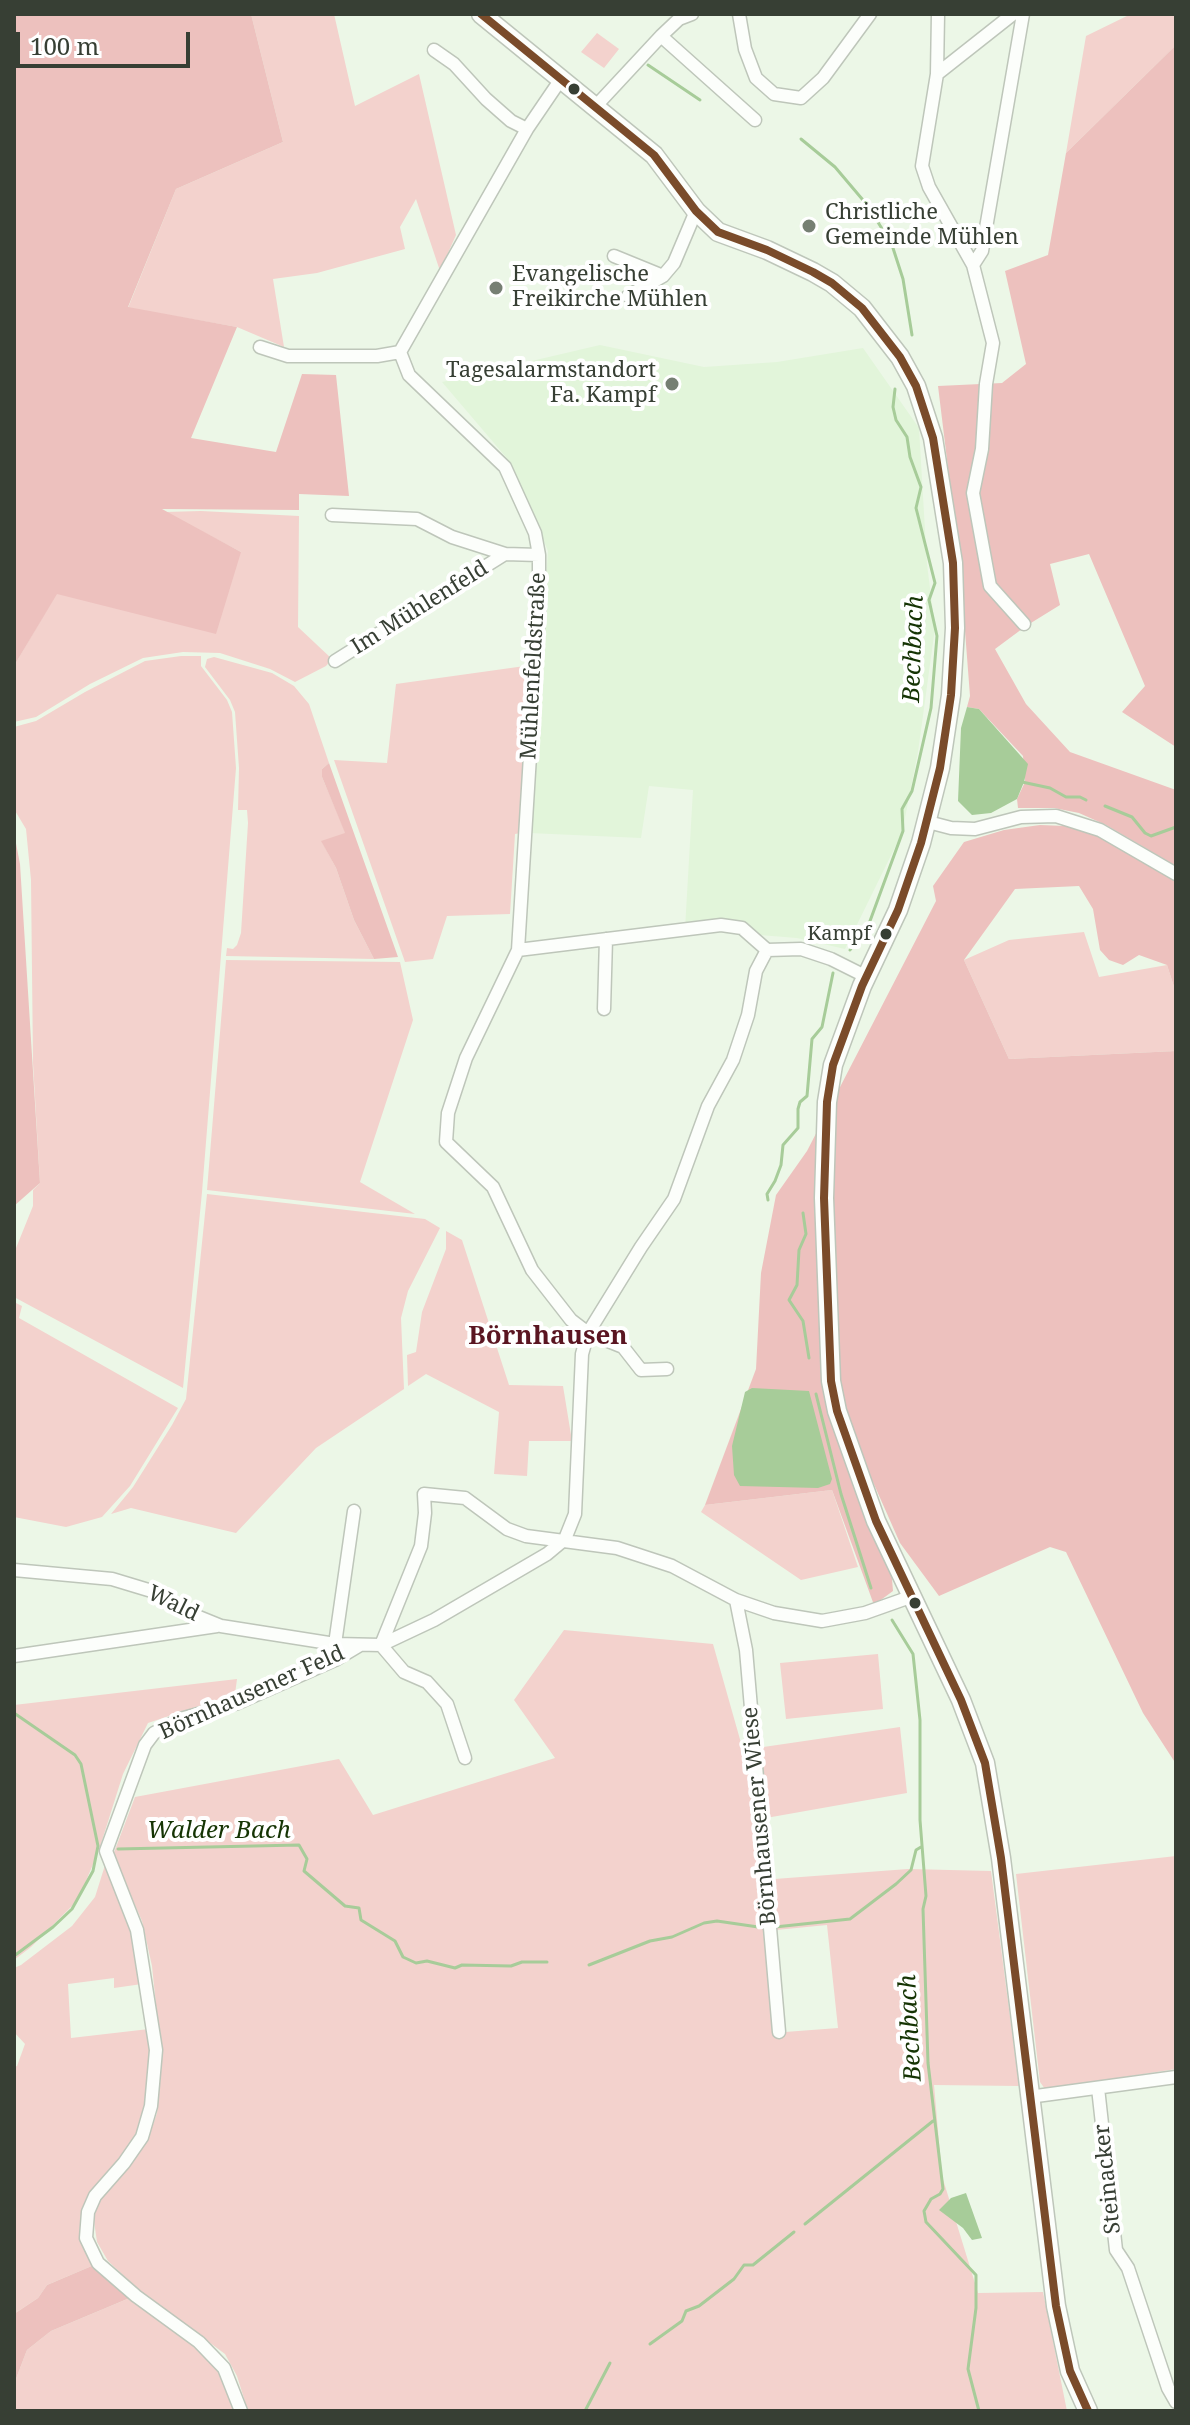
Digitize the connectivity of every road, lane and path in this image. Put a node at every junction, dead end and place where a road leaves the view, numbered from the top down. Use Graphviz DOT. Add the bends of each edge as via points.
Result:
graph roads {
  1 [pos="481,14"];
  2 [pos="692,14"];
  3 [pos="739,14"];
  4 [pos="870,14"];
  5 [pos="938,14"];
  6 [pos="1013,14"];
  7 [pos="1023,14"];
  8 [pos="661,36"];
  9 [pos="434,50"];
  10 [pos="937,74"];
  11 [pos="561,79"];
  12 [pos="595,107"];
  13 [pos="755,120"];
  14 [pos="527,129"];
  15 [pos="696,211"];
  16 [pos="614,256"];
  17 [pos="973,265"];
  18 [pos="663,276"];
  19 [pos="628,296"];
  20 [pos="260,347"];
  21 [pos="400,352"];
  22 [pos="332,515"];
  23 [pos="505,554"];
  24 [pos="539,555"];
  25 [pos="1024,624"];
  26 [pos="335,661"];
  27 [pos="928,822"];
  28 [pos="1176,874"];
  29 [pos="606,939"];
  30 [pos="518,950"];
  31 [pos="767,950"];
  32 [pos="864,981"];
  33 [pos="604,1009"];
  34 [pos="588,1333"];
  35 [pos="667,1369"];
  36 [pos="354,1511"];
  37 [pos="565,1539"];
  38 [pos="14,1570"];
  39 [pos="913,1596"];
  40 [pos="736,1600"];
  41 [pos="221,1626"];
  42 [pos="335,1644"];
  43 [pos="360,1645"];
  44 [pos="381,1645"];
  45 [pos="14,1656"];
  46 [pos="465,1758"];
  47 [pos="779,2032"];
  48 [pos="1176,2077"];
  49 [pos="1098,2088"];
  50 [pos="1029,2097"];
  51 [pos="1176,2402"];
  52 [pos="241,2411"];
  53 [pos="1088,2411"];
  1 -- 11 [label="main road"];
  2 -- 8 [label="street"];
  3 -- 4 [label="street" via="756,78 774,94 801,98 823,78"];
  5 -- 10 [label="street"];
  6 -- 10 [label="street"];
  7 -- 17 [label="street" via="982,251"];
  8 -- 12 [label="street"];
  8 -- 13 [label="street"];
  9 -- 14 [label="street" via="511,121"];
  10 -- 17 [label="street" via="922,166"];
  11 -- 12 [label="main road"];
  11 -- 14 [label="street"];
  12 -- 15 [label="main road" via="654,155"];
  14 -- 21 [label="street"];
  15 -- 18 [label="street"];
  15 -- 27 [label="main road" via="718,232 832,283 878,326 916,386 933,438 953,563 951,695"];
  16 -- 18 [label="street"];
  17 -- 25 [label="street" via="993,343 973,493 990,586"];
  18 -- 19 [label="street"];
  20 -- 21 [label="street" via="288,356"];
  21 -- 24 [label="street, Mühlenfeldstraße" via="409,375 505,467 535,533"];
  22 -- 23 [label="street, Im Mühlenfeld" via="417,519"];
  23 -- 24 [label="street, Im Mühlenfeld"];
  23 -- 26 [label="street, Im Mühlenfeld"];
  24 -- 30 [label="street, Mühlenfeldstraße"];
  27 -- 28 [label="street" via="975,829 1021,817 1056,816 1100,830"];
  27 -- 32 [label="main road" via="898,910"];
  29 -- 30 [label="street"];
  29 -- 31 [label="street" via="721,925 742,928"];
  29 -- 33 [label="street"];
  30 -- 34 [label="street" via="466,1058 448,1113 446,1142 493,1187 532,1270 571,1320"];
  31 -- 32 [label="street" via="801,949 831,959"];
  31 -- 34 [label="street" via="756,971 733,1060 708,1106 674,1199"];
  32 -- 39 [label="main road" via="833,1065 827,1102 824,1198 831,1381 876,1521"];
  34 -- 35 [label="street" via="623,1347 641,1370"];
  34 -- 37 [label="street" via="582,1354 578,1490"];
  36 -- 42 [label="street"];
  37 -- 40 [label="street" via="672,1566"];
  37 -- 44 [label="street" via="461,1604"];
  37 -- 44 [label="street" via="526,1536 507,1529 465,1498 424,1494 421,1546"];
  38 -- 41 [label="street, Wald" via="112,1579 155,1592"];
  39 -- 40 [label="street" via="822,1621"];
  39 -- 50 [label="main road" via="985,1763"];
  40 -- 47 [label="street, Börnhausener Wiese" via="746,1650"];
  41 -- 42 [label="street"];
  41 -- 45 [label="street, Wald"];
  42 -- 43 [label="street"];
  43 -- 44 [label="street"];
  43 -- 52 [label="street, Börnhausener Feld" via="238,1703 180,1719 154,1733 106,1851 137,1930 156,2050 142,2137 95,2196 86,2238 98,2263 224,2368"];
  44 -- 46 [label="street" via="404,1672 427,1682 447,1704"];
  48 -- 49 [label="street"];
  49 -- 50 [label="street"];
  49 -- 51 [label="street, Steinacker" via="1116,2250 1128,2268"];
  50 -- 53 [label="main road" via="1056,2306 1070,2371"];
}
